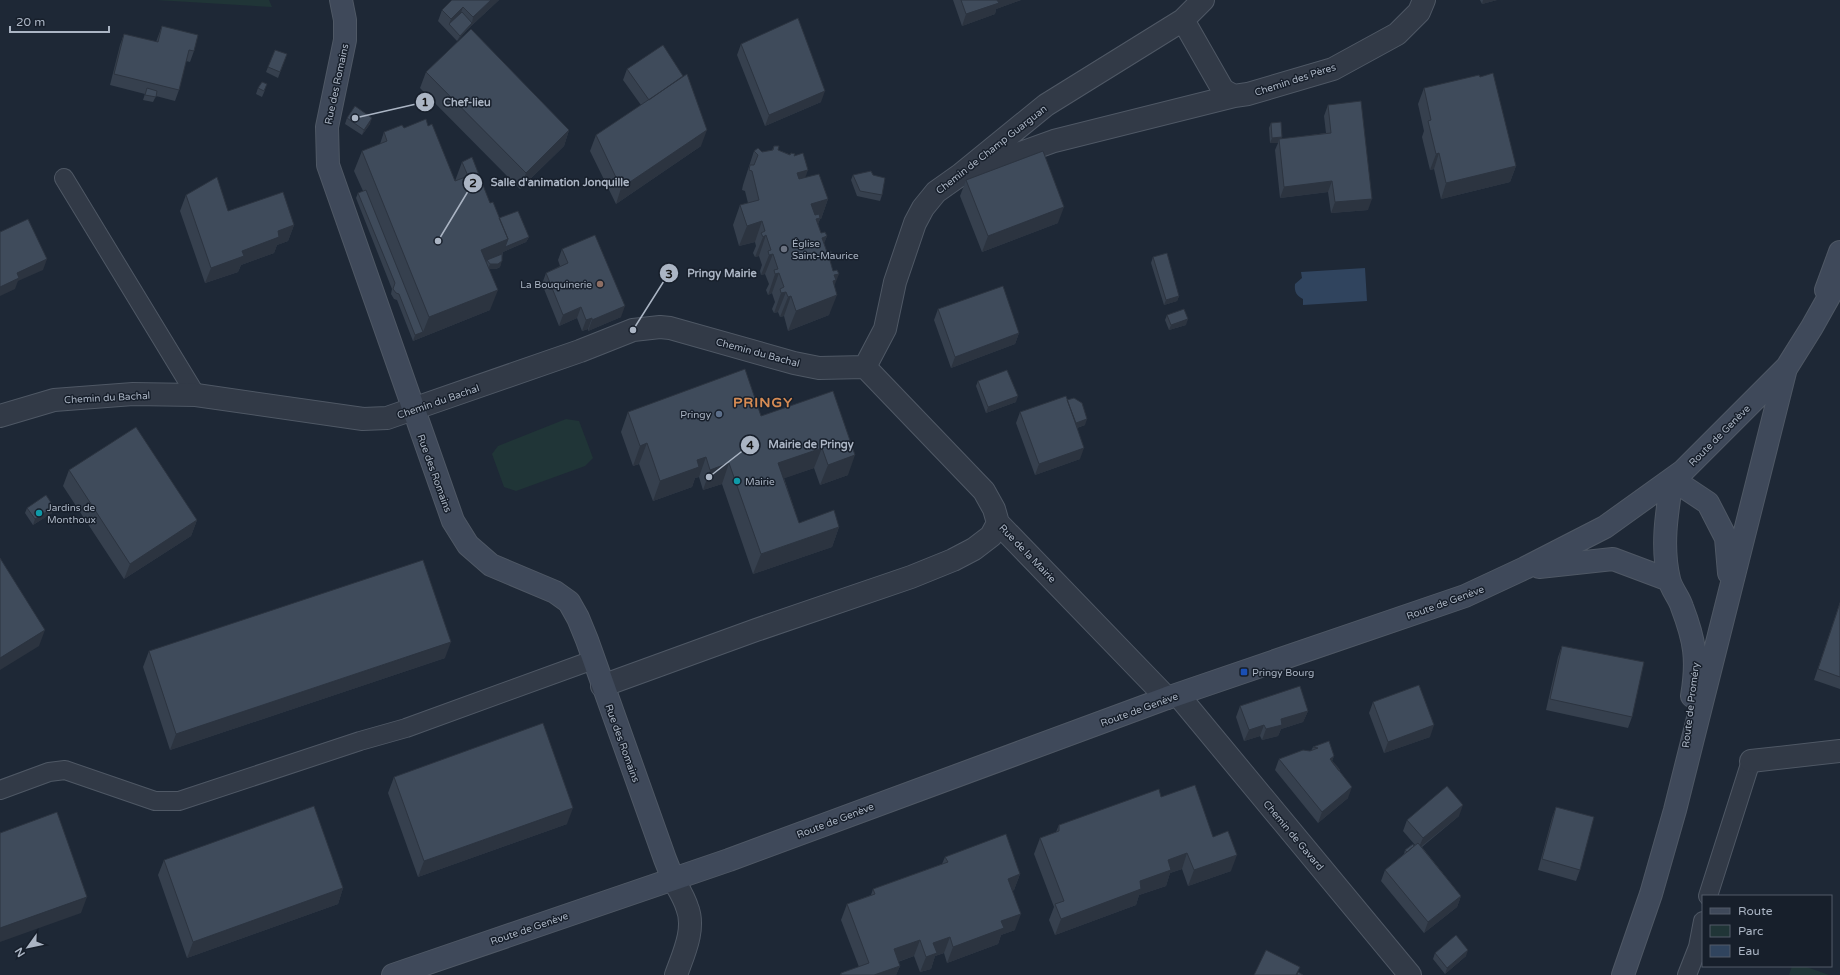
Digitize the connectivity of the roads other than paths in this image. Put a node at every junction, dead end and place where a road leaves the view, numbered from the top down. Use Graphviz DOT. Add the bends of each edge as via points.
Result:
graph roads {
  1 [pos="341,0"];
  2 [pos="1203,0"];
  3 [pos="1424,0"];
  4 [pos="1183,20"];
  5 [pos="1234,96"];
  6 [pos="960,175"];
  7 [pos="64,178"];
  8 [pos="1840,252"];
  9 [pos="1840,277"];
  10 [pos="1812,327"];
  11 [pos="865,367"];
  12 [pos="1787,367"];
  13 [pos="196,395"];
  14 [pos="413,410"];
  15 [pos="0,416"];
  16 [pos="1672,479"];
  17 [pos="998,523"];
  18 [pos="1526,568"];
  19 [pos="1669,580"];
  20 [pos="1730,592"];
  21 [pos="593,660"];
  22 [pos="602,686"];
  23 [pos="1173,696"];
  24 [pos="1840,751"];
  25 [pos="1751,761"];
  26 [pos="0,790"];
  27 [pos="1675,810"];
  28 [pos="673,879"];
  29 [pos="1708,895"];
  30 [pos="1702,926"];
  31 [pos="394,975"];
  32 [pos="676,975"];
  33 [pos="1410,975"];
  34 [pos="1622,975"];
  35 [pos="1687,975"];
  1 -- 14 [label="street, Rue des Romains" via="345,40 327,127 328,166"];
  2 -- 4 [label="street, Chemin de Champ Guarguan"];
  3 -- 5 [label="street, Chemin des Pères" via="1419,12 1397,34 1333,69"];
  4 -- 5 [label="street" via="1223,90"];
  4 -- 6 [label="street, Chemin de Champ Guarguan" via="1046,105"];
  5 -- 6 [label="street, Chemin des Pères" via="1054,141"];
  6 -- 11 [label="street, Chemin de Champ Guarguan" via="936,192 918,218 895,282 885,329"];
  7 -- 13 [label="lane"];
  8 -- 10 [label="street, Route de Genève"];
  9 -- 10 [label="street, Route de Genève"];
  10 -- 12 [label="street, Route de Genève"];
  11 -- 14 [label="street, Chemin du Bachal" via="819,368 660,327 633,330 580,352"];
  11 -- 17 [label="street, Rue de la Mairie" via="984,491"];
  12 -- 16 [label="street, Route de Genève" via="1684,471"];
  12 -- 20 [label="street, Route de Proméry"];
  13 -- 14 [label="street, Chemin du Bachal" via="364,419 387,418"];
  13 -- 15 [label="street, Chemin du Bachal" via="133,394 54,400"];
  14 -- 21 [label="street, Rue des Romains" via="453,521 468,545 491,565 555,592 569,602 578,618"];
  16 -- 18 [label="street, Route de Genève" via="1605,527"];
  16 -- 19 [label="street, Route de Proméry" via="1664,529"];
  16 -- 20 [label="street, Route de Proméry" via="1708,503 1726,538"];
  17 -- 22 [label="street" via="991,536 974,549 912,577"];
  17 -- 23 [label="street, Rue de la Mairie"];
  18 -- 19 [label="street" via="1613,559"];
  18 -- 23 [label="street, Route de Genève" via="1465,596"];
  19 -- 27 [label="street, Route de Proméry" via="1682,605 1696,661"];
  20 -- 27 [label="street, Route de Proméry"];
  21 -- 22 [label="street, Rue des Romains"];
  21 -- 26 [label="lane" via="406,728 179,801 155,802 65,770 49,772"];
  22 -- 28 [label="street, Rue des Romains"];
  23 -- 28 [label="street, Route de Genève"];
  23 -- 33 [label="street, Chemin de Gavard"];
  24 -- 25 [label="street"];
  25 -- 29 [label="lane"];
  27 -- 34 [label="street, Route de Proméry" via="1651,894"];
  28 -- 31 [label="street, Route de Genève"];
  28 -- 32 [label="street" via="688,909 689,923 688,937"];
  30 -- 35 [label="lane" via="1698,947"];
}
